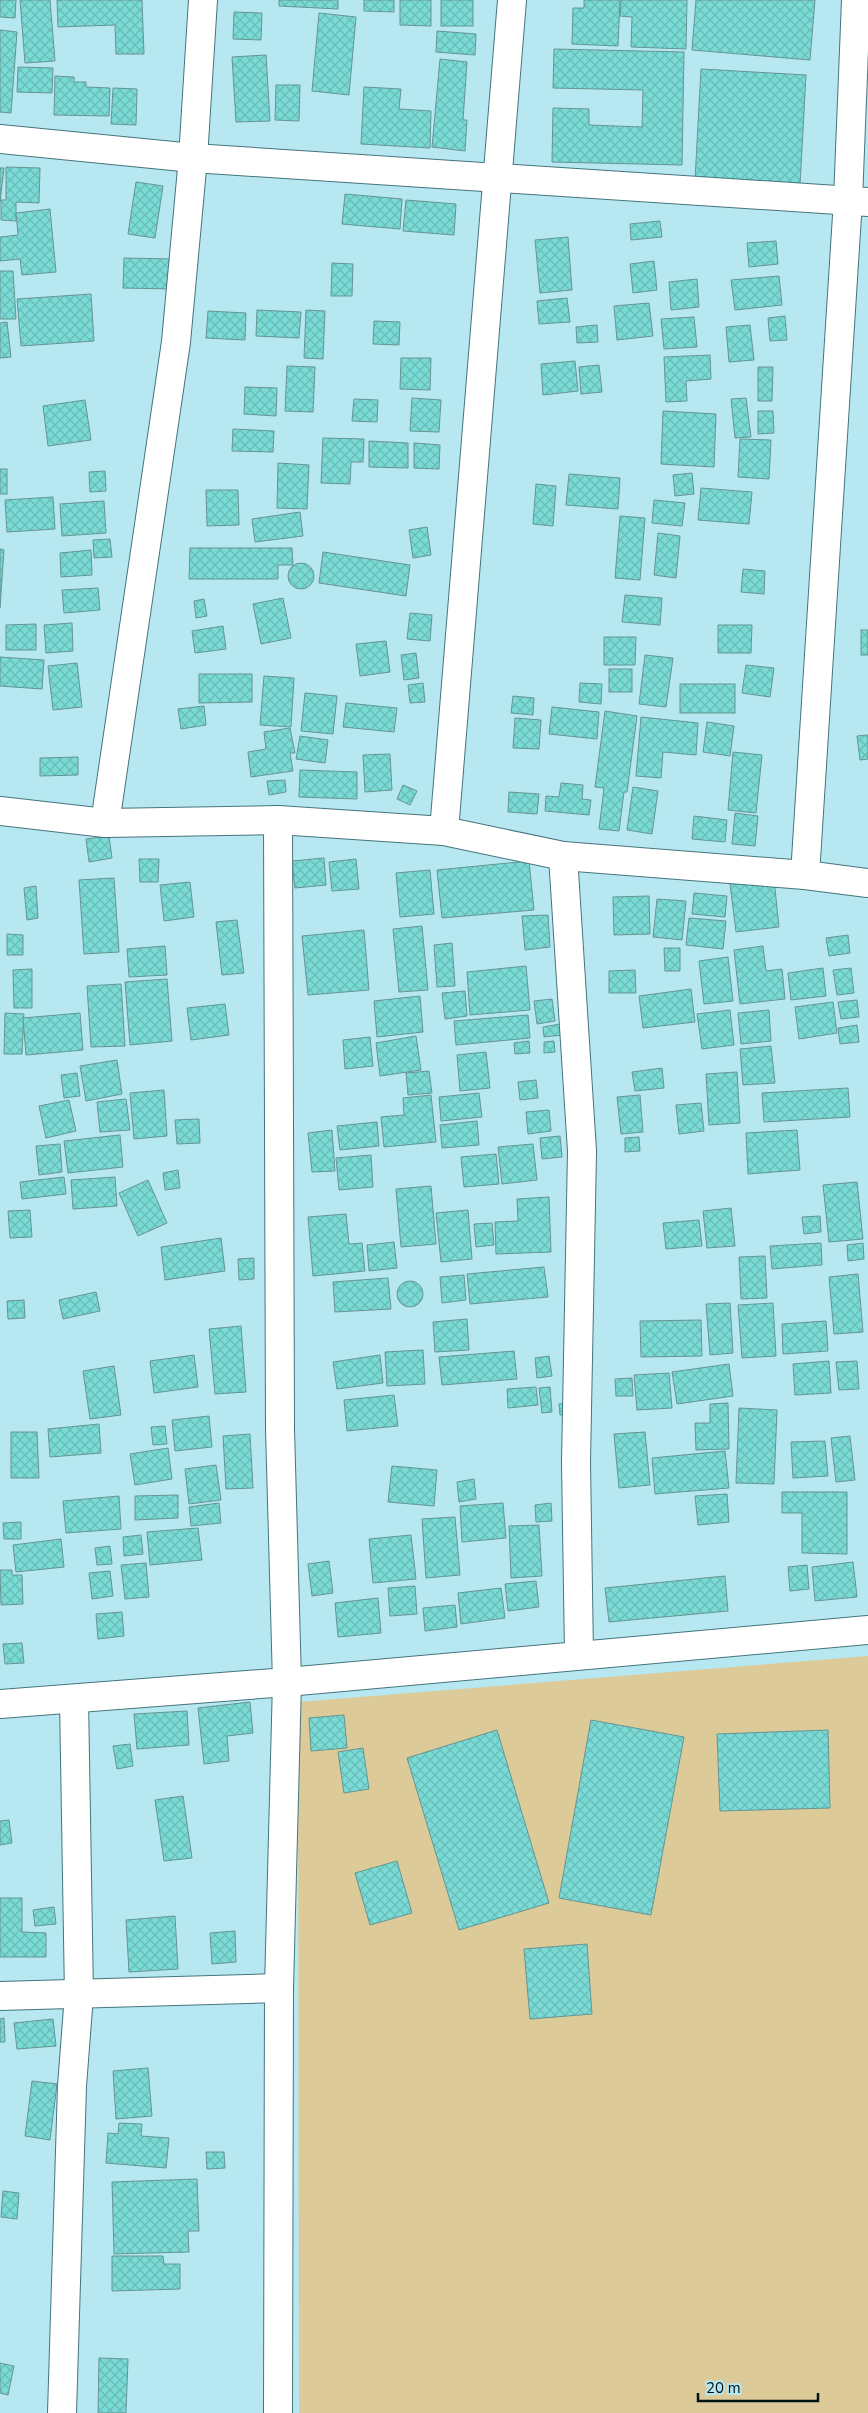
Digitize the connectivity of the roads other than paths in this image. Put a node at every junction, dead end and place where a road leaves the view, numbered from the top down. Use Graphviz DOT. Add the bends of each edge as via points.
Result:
graph roads {
  1 [pos="203,0"];
  2 [pos="512,0"];
  3 [pos="856,0"];
  4 [pos="0,139"];
  5 [pos="193,158"];
  6 [pos="497,178"];
  7 [pos="858,201"];
  8 [pos="0,811"];
  9 [pos="278,820"];
  10 [pos="105,823"];
  11 [pos="444,831"];
  12 [pos="563,856"];
  13 [pos="805,875"];
  14 [pos="868,883"];
  15 [pos="868,1630"];
  16 [pos="579,1654"];
  17 [pos="287,1682"];
  18 [pos="74,1699"];
  19 [pos="0,1704"];
  20 [pos="279,1988"];
  21 [pos="79,1995"];
  22 [pos="0,1996"];
  23 [pos="62,2413"];
  24 [pos="278,2413"];
  1 -- 5 [label="street"];
  2 -- 6 [label="street"];
  3 -- 7 [label="street"];
  4 -- 5 [label="street"];
  5 -- 6 [label="street"];
  5 -- 10 [label="street" via="176,342"];
  6 -- 7 [label="street"];
  6 -- 11 [label="street"];
  7 -- 13 [label="street"];
  8 -- 10 [label="street"];
  9 -- 10 [label="street"];
  9 -- 11 [label="street"];
  9 -- 17 [label="street" via="280,1419"];
  11 -- 12 [label="street"];
  12 -- 13 [label="street"];
  12 -- 16 [label="street" via="582,1151 576,1462"];
  13 -- 14 [label="street"];
  15 -- 16 [label="street"];
  16 -- 17 [label="street"];
  17 -- 18 [label="street"];
  17 -- 20 [label="street"];
  18 -- 19 [label="street"];
  18 -- 21 [label="street"];
  20 -- 21 [label="street"];
  20 -- 24 [label="street"];
  21 -- 22 [label="street"];
  21 -- 23 [label="street" via="72,2086"];
}
